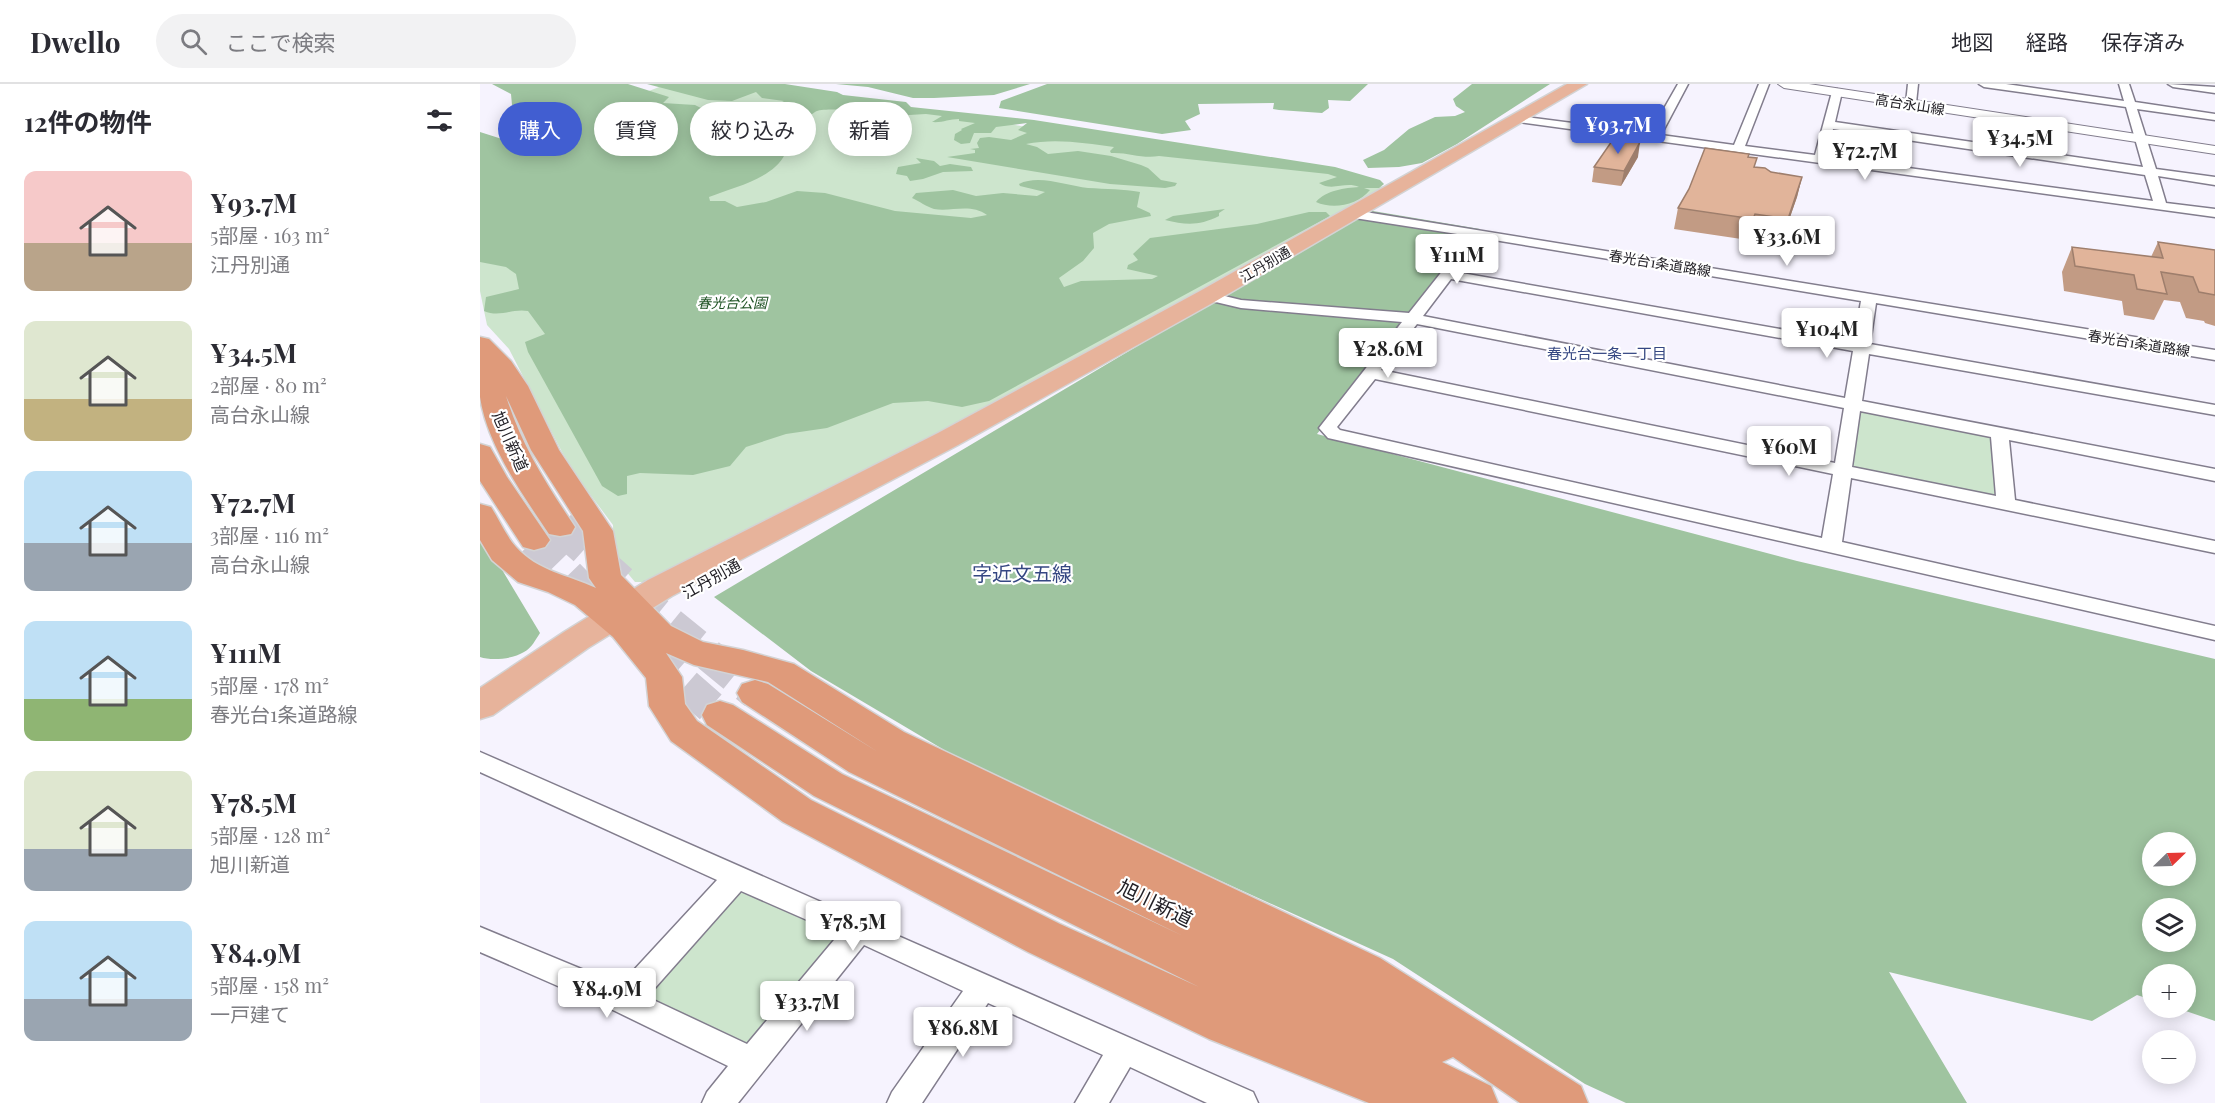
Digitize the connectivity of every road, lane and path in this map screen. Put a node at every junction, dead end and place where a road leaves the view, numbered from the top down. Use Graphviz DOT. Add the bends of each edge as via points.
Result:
graph roads {
  1 [pos="1579,84"];
  2 [pos="1683,84"];
  3 [pos="1764,84"];
  4 [pos="1784,84"];
  5 [pos="1913,84"];
  6 [pos="1986,84"];
  7 [pos="2124,84"];
  8 [pos="2173,84"];
  9 [pos="2215,90"];
  10 [pos="1837,92"];
  11 [pos="1911,104"];
  12 [pos="2130,105"];
  13 [pos="2215,117"];
  14 [pos="1519,119"];
  15 [pos="1830,125"];
  16 [pos="1654,137"];
  17 [pos="2141,139"];
  18 [pos="1738,149"];
  19 [pos="2215,150"];
  20 [pos="1820,160"];
  21 [pos="2151,172"];
  22 [pos="2215,181"];
  23 [pos="2161,206"];
  24 [pos="2215,213"];
  25 [pos="1353,214"];
  26 [pos="1479,233"];
  27 [pos="1445,274"];
  28 [pos="1208,297"];
  29 [pos="1869,298"];
  30 [pos="1412,318"];
  31 [pos="480,346"];
  32 [pos="1862,348"];
  33 [pos="2215,355"];
  34 [pos="1371,373"];
  35 [pos="1851,406"];
  36 [pos="2215,411"];
  37 [pos="2000,434"];
  38 [pos="480,453"];
  39 [pos="1843,470"];
  40 [pos="2215,475"];
  41 [pos="2006,504"];
  42 [pos="480,513"];
  43 [pos="1831,547"];
  44 [pos="2215,547"];
  45 [pos="628,618"];
  46 [pos="2215,633"];
  47 [pos="480,706"];
  48 [pos="480,727"];
  49 [pos="480,761"];
  50 [pos="737,877"];
  51 [pos="859,930"];
  52 [pos="480,939"];
  53 [pos="983,986"];
  54 [pos="625,1001"];
  55 [pos="1123,1050"];
  56 [pos="752,1062"];
  57 [pos="718,1103"];
  58 [pos="903,1103"];
  59 [pos="1091,1103"];
  60 [pos="1242,1103"];
  61 [pos="1430,1103"];
  62 [pos="1473,1103"];
  63 [pos="1562,1103"];
  1 -- 14 [label="main road, 江丹別通"];
  2 -- 16 [label="street"];
  3 -- 18 [label="street"];
  4 -- 10 [label="street, 高台永山線"];
  5 -- 11 [label="street"];
  6 -- 12 [label="street"];
  7 -- 12 [label="street"];
  8 -- 9 [label="street"];
  10 -- 11 [label="street, 高台永山線"];
  10 -- 15 [label="street"];
  11 -- 17 [label="street, 高台永山線"];
  12 -- 13 [label="street"];
  12 -- 17 [label="street"];
  14 -- 16 [label="street"];
  14 -- 25 [label="main road, 江丹別通"];
  15 -- 20 [label="street"];
  15 -- 21 [label="street"];
  16 -- 18 [label="street"];
  17 -- 19 [label="street, 高台永山線"];
  17 -- 21 [label="street"];
  18 -- 20 [label="street"];
  20 -- 23 [label="street"];
  21 -- 22 [label="street"];
  21 -- 23 [label="street"];
  23 -- 24 [label="street"];
  25 -- 26 [label="street, 春光台1条道路線"];
  25 -- 28 [label="main road, 江丹別通"];
  26 -- 27 [label="street"];
  26 -- 29 [label="street, 春光台1条道路線"];
  27 -- 30 [label="street"];
  27 -- 32 [label="street"];
  28 -- 30 [label="street" via="1241,304"];
  28 -- 45 [label="main road, 江丹別通" via="948,439 838,508"];
  29 -- 32 [label="street"];
  29 -- 33 [label="street, 春光台1条道路線"];
  30 -- 34 [label="street"];
  30 -- 35 [label="street"];
  31 -- 38 [label="highway, 旭川新道" via="501,425 527,478 547,533 492,477"];
  31 -- 45 [label="highway" via="502,366 515,386 545,450 598,531 604,578"];
  32 -- 35 [label="street"];
  32 -- 36 [label="street"];
  34 -- 39 [label="street"];
  34 -- 43 [label="street" via="1329,428 1334,434"];
  35 -- 37 [label="street"];
  35 -- 39 [label="street"];
  37 -- 40 [label="street"];
  37 -- 41 [label="street"];
  39 -- 41 [label="street"];
  39 -- 43 [label="street"];
  41 -- 44 [label="street"];
  42 -- 45 [label="highway" via="503,553 529,575 560,584"];
  43 -- 46 [label="street"];
  45 -- 47 [label="main road, 江丹別通"];
  45 -- 48 [label="main road, 江丹別通"];
  45 -- 61 [label="highway" via="664,677 667,706 684,730 797,811 1044,938 1226,1023"];
  45 -- 63 [label="highway" via="694,653 781,673 891,742 1364,972"];
  49 -- 50 [label="street"];
  50 -- 51 [label="street"];
  50 -- 54 [label="street"];
  51 -- 53 [label="street"];
  51 -- 56 [label="street"];
  52 -- 54 [label="street"];
  53 -- 55 [label="street"];
  53 -- 58 [label="street"];
  54 -- 56 [label="street"];
  55 -- 59 [label="street"];
  55 -- 60 [label="street"];
  56 -- 57 [label="street"];
  62 -- 63 [label="highway, 旭川新道" via="828,785 737,704 1210,928"];
}
